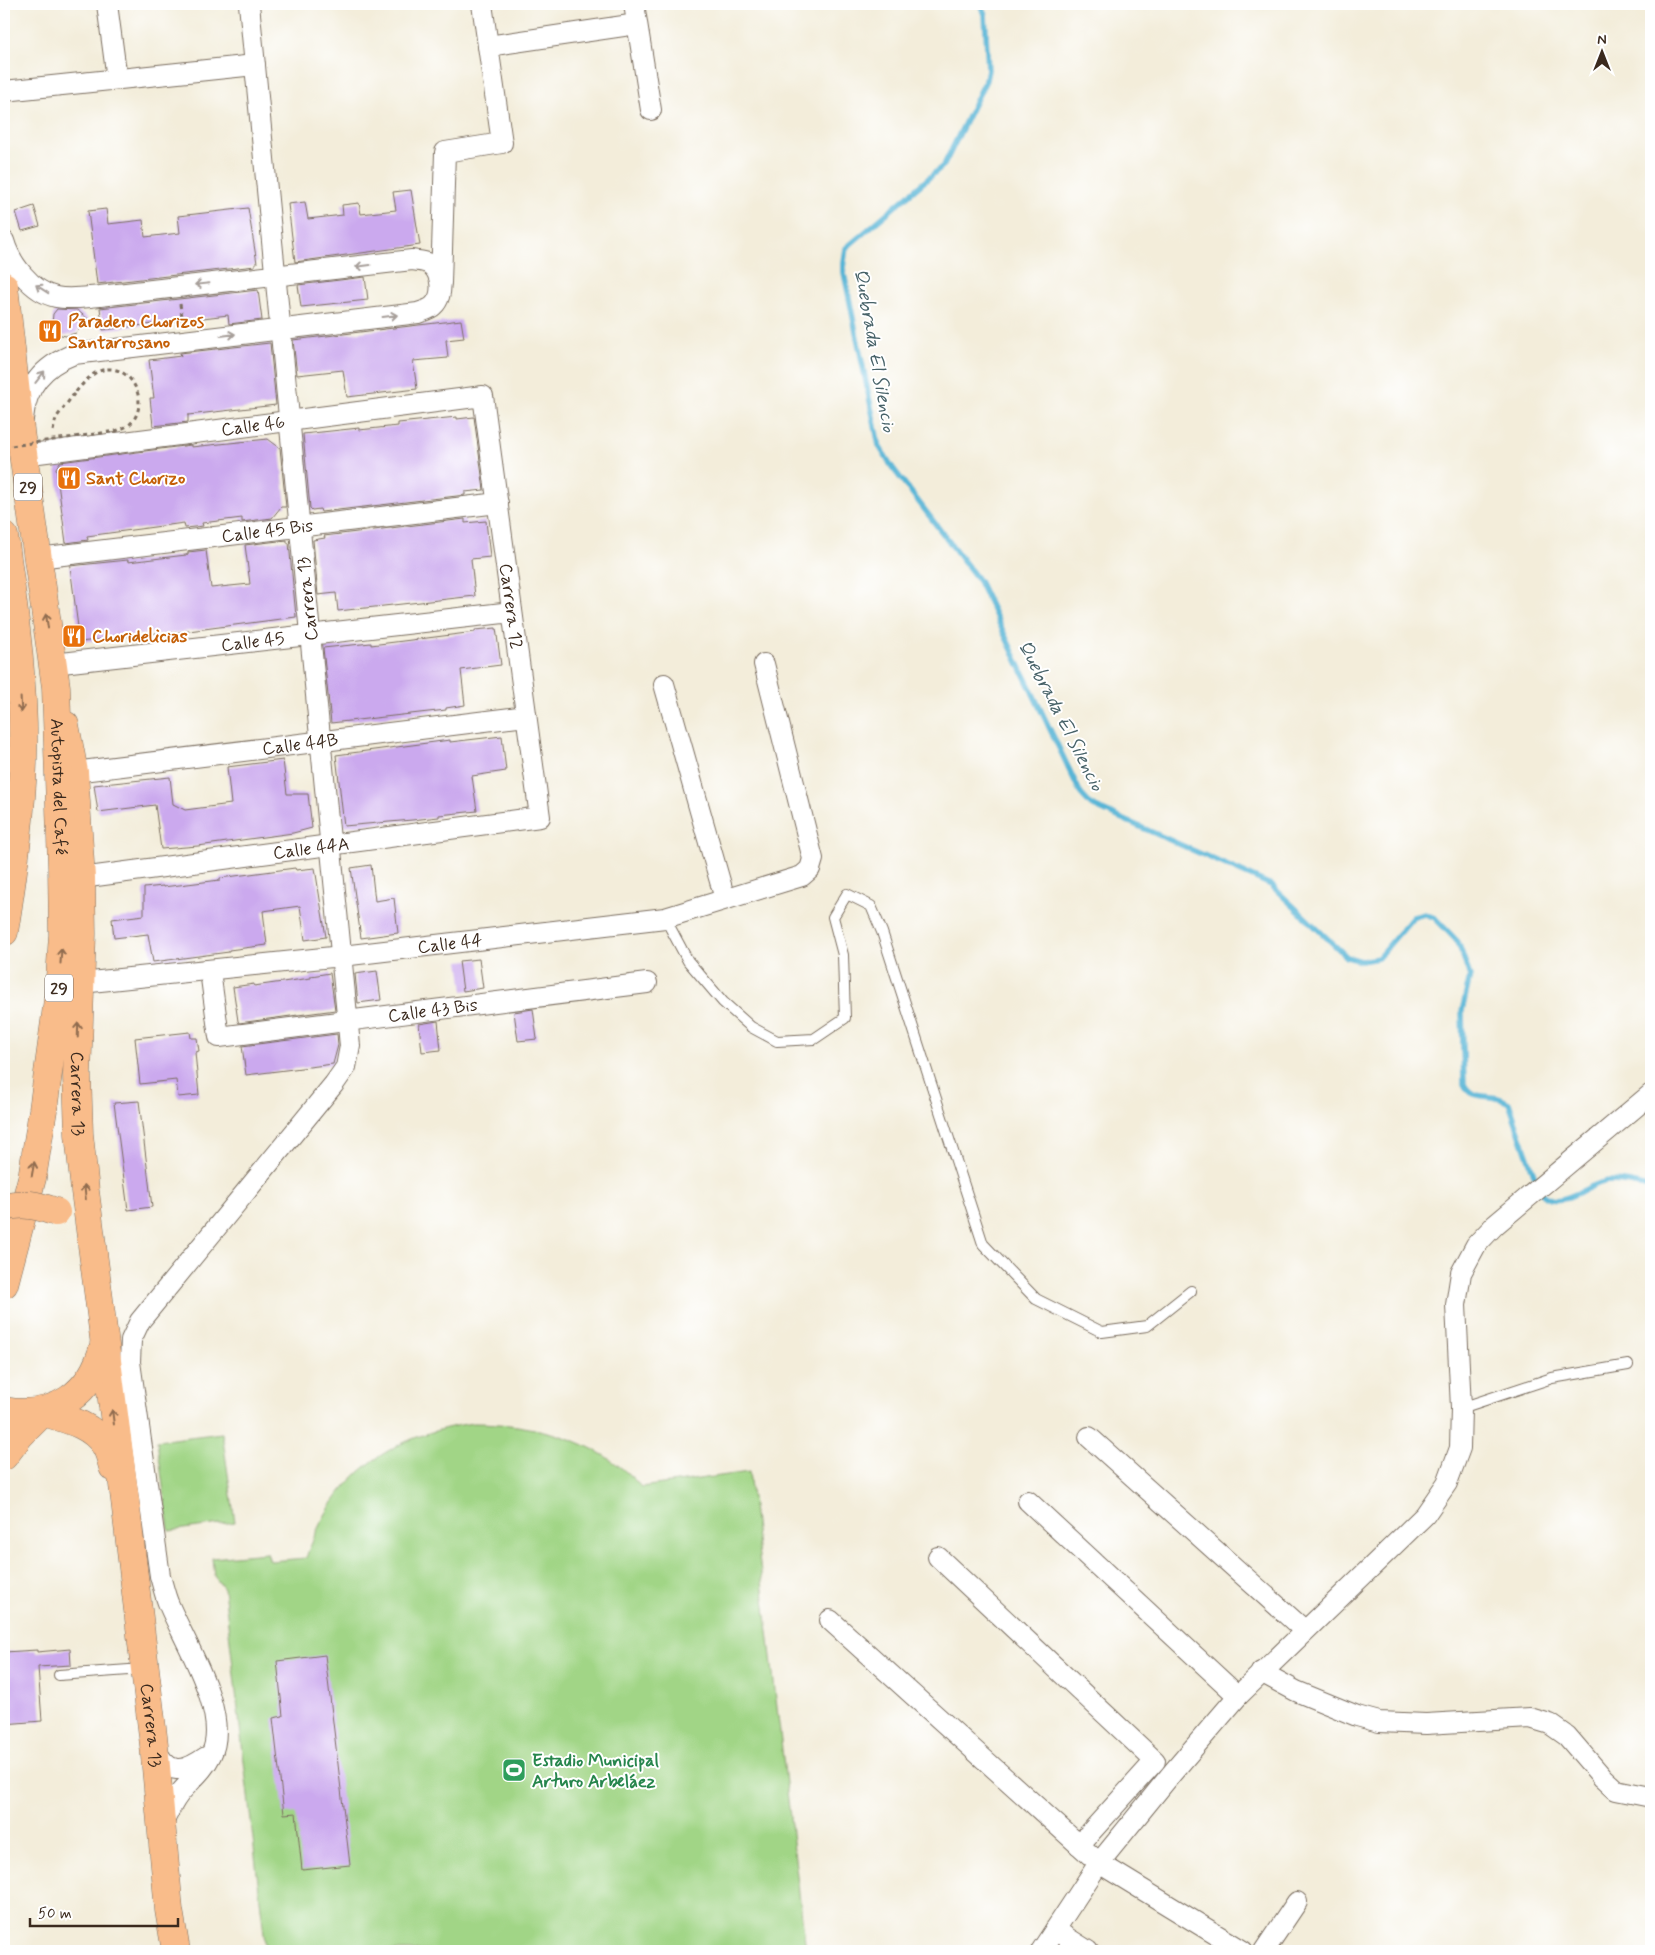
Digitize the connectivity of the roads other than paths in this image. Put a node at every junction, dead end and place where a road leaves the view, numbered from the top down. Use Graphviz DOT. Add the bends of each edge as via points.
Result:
graph roads {
  1 [pos="107,4"];
  2 [pos="249,4"];
  3 [pos="482,4"];
  4 [pos="634,4"];
  5 [pos="637,24"];
  6 [pos="488,46"];
  7 [pos="255,65"];
  8 [pos="117,80"];
  9 [pos="4,91"];
  10 [pos="651,110"];
  11 [pos="4,241"];
  12 [pos="275,276"];
  13 [pos="441,282"];
  14 [pos="4,286"];
  15 [pos="280,329"];
  16 [pos="483,396"];
  17 [pos="289,422"];
  18 [pos="16,447"];
  19 [pos="498,503"];
  20 [pos="300,527"];
  21 [pos="4,536"];
  22 [pos="38,558"];
  23 [pos="512,612"];
  24 [pos="310,635"];
  25 [pos="764,664"];
  26 [pos="55,676"];
  27 [pos="664,684"];
  28 [pos="526,716"];
  29 [pos="321,742"];
  30 [pos="74,772"];
  31 [pos="540,818"];
  32 [pos="331,845"];
  33 [pos="81,878"];
  34 [pos="725,899"];
  35 [pos="665,918"];
  36 [pos="4,932"];
  37 [pos="342,956"];
  38 [pos="210,971"];
  39 [pos="81,983"];
  40 [pos="647,983"];
  41 [pos="348,1020"];
  42 [pos="1651,1094"];
  43 [pos="4,1207"];
  44 [pos="94,1258"];
  45 [pos="4,1284"];
  46 [pos="1191,1291"];
  47 [pos="104,1344"];
  48 [pos="1628,1365"];
  49 [pos="1461,1408"];
  50 [pos="4,1410"];
  51 [pos="43,1412"];
  52 [pos="1089,1437"];
  53 [pos="4,1456"];
  54 [pos="125,1500"];
  55 [pos="1028,1501"];
  56 [pos="938,1557"];
  57 [pos="830,1620"];
  58 [pos="1304,1630"];
  59 [pos="144,1669"];
  60 [pos="1261,1672"];
  61 [pos="59,1675"];
  62 [pos="1238,1696"];
  63 [pos="154,1746"];
  64 [pos="212,1753"];
  65 [pos="1651,1797"];
  66 [pos="162,1826"];
  67 [pos="1079,1845"];
  68 [pos="1099,1863"];
  69 [pos="1297,1902"];
  70 [pos="1055,1930"];
  71 [pos="176,1951"];
  72 [pos="1042,1951"];
  73 [pos="1088,1951"];
  74 [pos="1242,1951"];
  75 [pos="1264,1951"];
  1 -- 8 [label="street"];
  2 -- 7 [label="street, Carrera 13"];
  3 -- 6 [label="street"];
  4 -- 5 [label="street"];
  5 -- 6 [label="street"];
  5 -- 10 [label="street"];
  6 -- 13 [label="street" via="502,143 445,152"];
  7 -- 8 [label="street"];
  7 -- 12 [label="street, Carrera 13"];
  8 -- 9 [label="street"];
  12 -- 11 [label="street, one-way" via="100,296 55,297 19,270 7,253"];
  13 -- 12 [label="street, one-way" via="429,264 412,260"];
  12 -- 15 [label="street, Carrera 13"];
  15 -- 13 [label="street, one-way" via="418,313 432,307 441,296"];
  14 -- 18 [label="main road, Autopista del Café / 29"];
  15 -- 17 [label="street, Carrera 13"];
  18 -- 15 [label="street, one-way" via="30,392 39,376 60,360 74,354"];
  16 -- 17 [label="street, Calle 46"];
  16 -- 19 [label="street, Carrera 12"];
  17 -- 18 [label="street, Calle 46" via="52,452"];
  17 -- 20 [label="street, Carrera 13"];
  18 -- 22 [label="main road, Autopista del Café / 29"];
  19 -- 20 [label="street, Calle 45 Bis"];
  19 -- 23 [label="street, Carrera 12"];
  20 -- 22 [label="street, Calle 45 Bis"];
  20 -- 24 [label="street, Carrera 13"];
  21 -- 36 [label="main road, Autopista del Café, one-way" via="18,657 23,761"];
  26 -- 22 [label="main road, Autopista del Café / 29, one-way"];
  23 -- 24 [label="street, Calle 45"];
  23 -- 28 [label="street, Carrera 12"];
  24 -- 26 [label="street, Calle 45"];
  24 -- 29 [label="street, Carrera 13"];
  25 -- 34 [label="street, Calle 44" via="813,859 810,869 802,876"];
  26 -- 30 [label="main road, Carrera 13"];
  45 -- 26 [label="main road, Autopista del Café / 29, one-way" via="32,1178 44,1110 63,935"];
  27 -- 34 [label="street"];
  28 -- 29 [label="street, Calle 44B"];
  28 -- 31 [label="street, Carrera 12"];
  29 -- 30 [label="street, Calle 44B"];
  29 -- 32 [label="street, Carrera 13"];
  30 -- 33 [label="main road, Carrera 13"];
  31 -- 32 [label="street, Calle 44A"];
  32 -- 33 [label="street, Calle 44A"];
  32 -- 37 [label="street, Carrera 13"];
  33 -- 39 [label="main road, Carrera 13"];
  34 -- 35 [label="street, Calle 44"];
  35 -- 37 [label="street, Calle 44"];
  35 -- 46 [label="lane" via="688,961 723,1002 751,1027 778,1041 814,1039 845,1018 843,955 833,917 847,894 871,906 983,1244 1036,1299 1102,1332 1147,1326"];
  37 -- 38 [label="street, Calle 44"];
  37 -- 41 [label="street, Carrera 13"];
  38 -- 39 [label="street, Calle 44"];
  38 -- 41 [label="street, Calle 43 Bis" via="219,1037"];
  44 -- 39 [label="main road, Carrera 13, one-way" via="79,1124 77,1075"];
  40 -- 41 [label="street, Calle 43 Bis"];
  41 -- 64 [label="street, Carrera 13" via="350,1046 346,1067 140,1321 131,1340 130,1362 160,1576 168,1603 209,1692 217,1735"];
  42 -- 49 [label="street" via="1496,1225 1476,1246 1462,1273 1456,1306"];
  43 -- 44 [label="main road, bridge" via="37,1205 56,1212 82,1233"];
  44 -- 47 [label="main road, Carrera 13"];
  47 -- 51 [label="main road" via="92,1376 79,1392"];
  54 -- 47 [label="main road, Carrera 13, one-way"];
  48 -- 49 [label="lane" via="1552,1378"];
  49 -- 58 [label="street" via="1460,1448 1447,1483 1425,1515"];
  50 -- 51 [label="main road"];
  51 -- 53 [label="main road" via="20,1434"];
  51 -- 54 [label="main road, Carrera 13" via="94,1432 106,1446"];
  52 -- 58 [label="street"];
  54 -- 59 [label="main road, Carrera 13"];
  55 -- 62 [label="street"];
  56 -- 67 [label="street" via="1156,1761"];
  57 -- 67 [label="street"];
  58 -- 60 [label="street"];
  59 -- 61 [label="lane"];
  59 -- 63 [label="main road, Carrera 13"];
  60 -- 62 [label="street"];
  60 -- 65 [label="street" via="1296,1691 1379,1722 1426,1724 1530,1718 1550,1724 1567,1736 1616,1790"];
  62 -- 68 [label="street"];
  63 -- 64 [label="street" via="160,1759 170,1768 182,1770"];
  63 -- 66 [label="main road, Carrera 13"];
  64 -- 66 [label="street" via="202,1770 178,1794"];
  66 -- 71 [label="main road, Carrera 13"];
  67 -- 68 [label="street"];
  68 -- 70 [label="street"];
  68 -- 74 [label="street"];
  69 -- 75 [label="street"];
  70 -- 72 [label="street"];
  70 -- 73 [label="street"];
}
